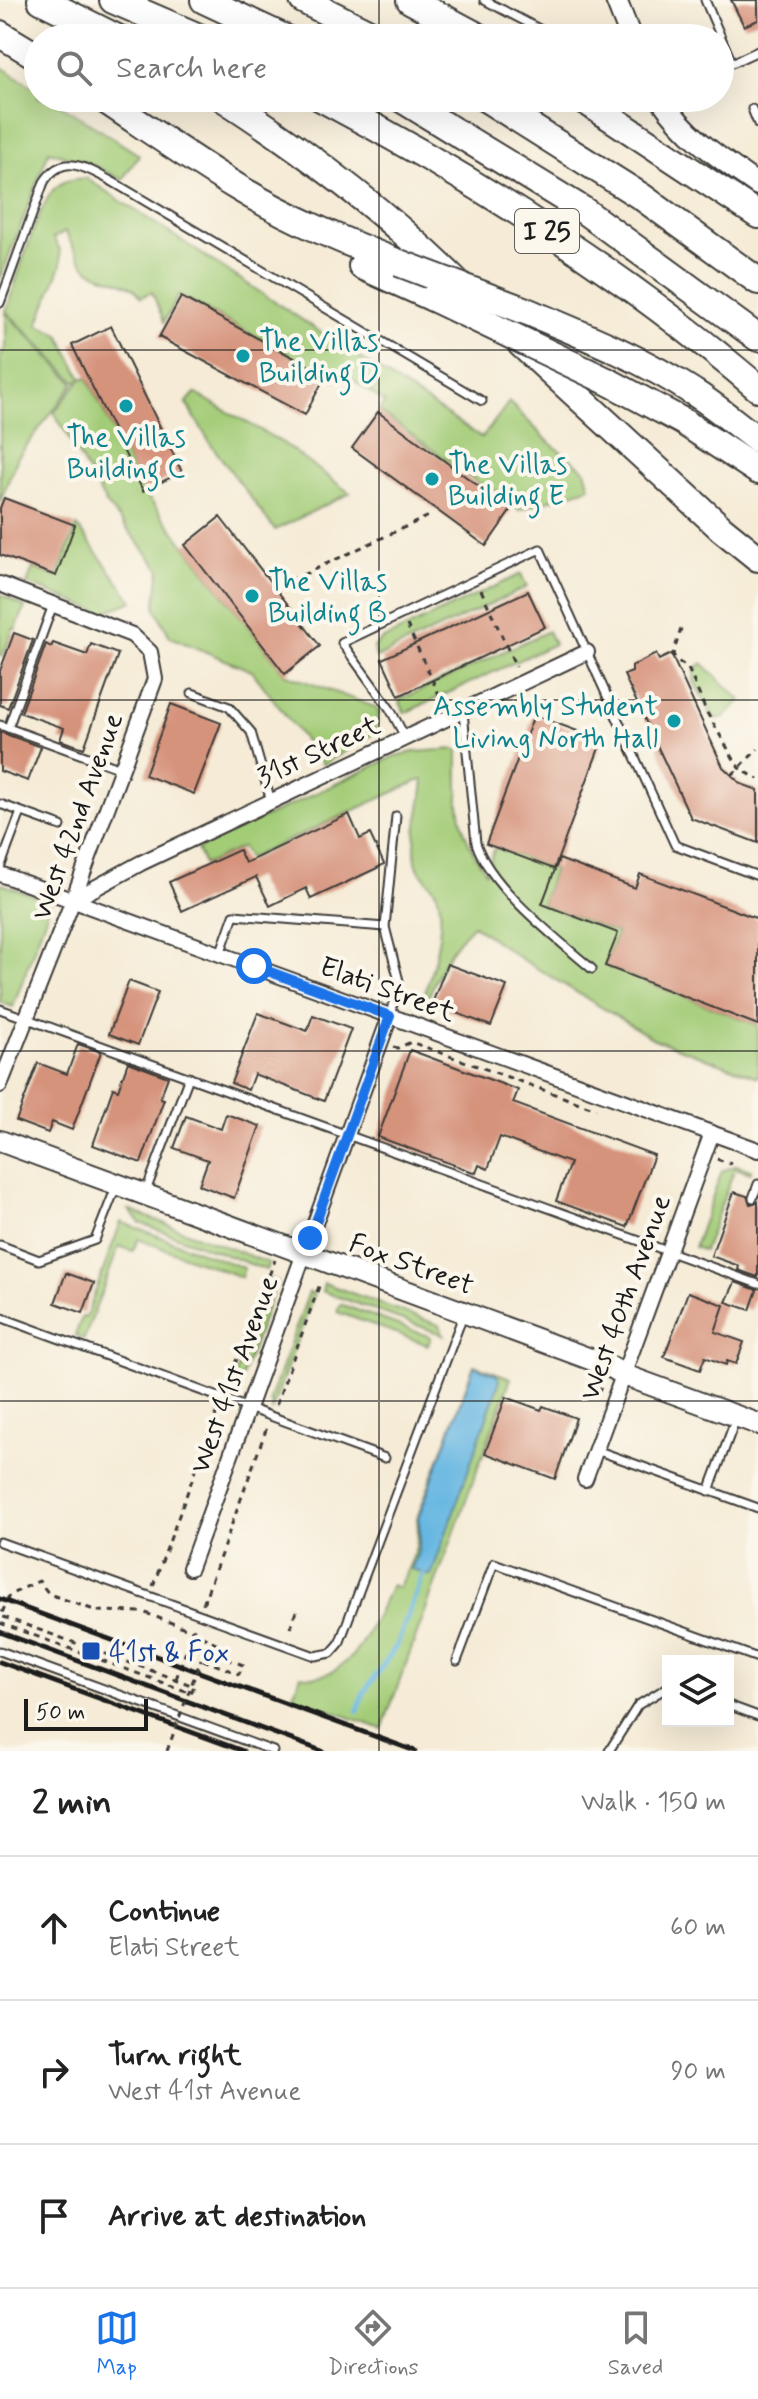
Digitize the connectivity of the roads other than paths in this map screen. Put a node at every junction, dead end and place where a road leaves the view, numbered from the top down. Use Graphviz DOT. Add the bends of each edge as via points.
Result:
graph roads {
  1 [pos="41,0"];
  2 [pos="113,0"];
  3 [pos="204,0"];
  4 [pos="303,0"];
  5 [pos="410,0"];
  6 [pos="484,0"];
  7 [pos="616,0"];
  8 [pos="705,0"];
  9 [pos="89,24"];
  10 [pos="169,24"];
  11 [pos="255,24"];
  12 [pos="351,24"];
  13 [pos="455,24"];
  14 [pos="530,24"];
  15 [pos="625,24"];
  16 [pos="715,24"];
  17 [pos="0,34"];
  18 [pos="24,49"];
  19 [pos="758,51"];
  20 [pos="734,62"];
  21 [pos="752,109"];
  22 [pos="123,112"];
  23 [pos="244,112"];
  24 [pos="346,112"];
  25 [pos="423,112"];
  26 [pos="507,112"];
  27 [pos="602,112"];
  28 [pos="670,112"];
  29 [pos="758,124"];
  30 [pos="198,161"];
  31 [pos="758,185"];
  32 [pos="758,215"];
  33 [pos="758,281"];
  34 [pos="0,303"];
  35 [pos="758,338"];
  36 [pos="758,388"];
  37 [pos="634,396"];
  38 [pos="482,401"];
  39 [pos="758,440"];
  40 [pos="632,444"];
  41 [pos="758,471"];
  42 [pos="758,489"];
  43 [pos="758,537"];
  44 [pos="758,558"];
  45 [pos="0,584"];
  46 [pos="53,605"];
  47 [pos="587,652"];
  48 [pos="192,693"];
  49 [pos="463,710"];
  50 [pos="4,726"];
  51 [pos="405,737"];
  52 [pos="121,769"];
  53 [pos="271,801"];
  54 [pos="0,804"];
  55 [pos="21,812"];
  56 [pos="396,816"];
  57 [pos="61,826"];
  58 [pos="0,871"];
  59 [pos="758,876"];
  60 [pos="73,900"];
  61 [pos="385,927"];
  62 [pos="220,954"];
  63 [pos="592,969"];
  64 [pos="0,1009"];
  65 [pos="390,1016"];
  66 [pos="27,1018"];
  67 [pos="189,1077"];
  68 [pos="0,1085"];
  69 [pos="712,1133"];
  70 [pos="347,1135"];
  71 [pos="0,1141"];
  72 [pos="758,1150"];
  73 [pos="117,1184"];
  74 [pos="758,1184"];
  75 [pos="145,1195"];
  76 [pos="753,1198"];
  77 [pos="0,1245"];
  78 [pos="669,1252"];
  79 [pos="304,1254"];
  80 [pos="758,1284"];
  81 [pos="464,1313"];
  82 [pos="0,1317"];
  83 [pos="624,1375"];
  84 [pos="248,1408"];
  85 [pos="737,1416"];
  86 [pos="758,1424"];
  87 [pos="596,1450"];
  88 [pos="385,1458"];
  89 [pos="585,1479"];
  90 [pos="709,1491"];
  91 [pos="758,1508"];
  92 [pos="0,1542"];
  93 [pos="190,1568"];
  94 [pos="0,1651"];
  95 [pos="758,1658"];
  96 [pos="457,1661"];
  97 [pos="662,1691"];
  98 [pos="734,1707"];
  99 [pos="758,1716"];
  100 [pos="273,1751"];
  101 [pos="609,1751"];
  1 -- 9 [label="highway"];
  2 -- 10 [label="highway"];
  3 -- 11 [label="highway"];
  4 -- 12 [label="highway"];
  5 -- 13 [label="highway"];
  6 -- 14 [label="lane"];
  7 -- 15 [label="street"];
  8 -- 16 [label="lane"];
  17 -- 18 [label="highway"];
  19 -- 20 [label="lane"];
  21 -- 29 [label="lane"];
  22 -- 30 [label="highway"];
  23 -- 40 [label="highway" via="380,210"];
  24 -- 36 [label="highway, I 25" via="559,239"];
  25 -- 35 [label="highway" via="583,210"];
  26 -- 33 [label="highway" via="642,197"];
  27 -- 32 [label="highway"];
  28 -- 31 [label="street" via="705,148"];
  30 -- 37 [label="highway, bridge" via="286,227"];
  30 -- 39 [label="highway, bridge" via="308,225 526,311 656,370"];
  34 -- 38 [label="lane" via="44,182 57,168 76,164"];
  37 -- 41 [label="highway"];
  37 -- 42 [label="highway"];
  40 -- 43 [label="highway"];
  40 -- 44 [label="highway"];
  45 -- 46 [label="street"];
  46 -- 50 [label="lane"];
  46 -- 52 [label="street, West 42nd Avenue" via="132,635 150,652 155,679"];
  47 -- 49 [label="street, 31st Street"];
  47 -- 51 [label="lane" via="540,549 342,643"];
  47 -- 59 [label="lane" via="675,845"];
  48 -- 53 [label="lane" via="229,707 251,732"];
  49 -- 51 [label="street, 31st Street"];
  49 -- 63 [label="lane" via="480,856 533,919"];
  50 -- 52 [label="lane"];
  51 -- 53 [label="street, 31st Street"];
  52 -- 60 [label="street, West 42nd Avenue"];
  53 -- 60 [label="street, 31st Street"];
  54 -- 55 [label="lane"];
  55 -- 57 [label="lane"];
  55 -- 58 [label="lane"];
  56 -- 61 [label="lane"];
  58 -- 60 [label="street, Elati Street"];
  60 -- 62 [label="street, Elati Street"];
  60 -- 66 [label="street, West 42nd Avenue"];
  61 -- 62 [label="lane" via="234,915"];
  61 -- 65 [label="lane" via="399,981"];
  62 -- 65 [label="street, Elati Street"];
  64 -- 66 [label="lane"];
  65 -- 69 [label="street, Elati Street"];
  65 -- 70 [label="street, West 41st Avenue"];
  66 -- 67 [label="lane"];
  66 -- 68 [label="street, West 42nd Avenue"];
  67 -- 70 [label="lane"];
  67 -- 75 [label="lane"];
  69 -- 72 [label="street, Elati Street"];
  69 -- 78 [label="street, West 40th Avenue"];
  70 -- 78 [label="lane"];
  70 -- 79 [label="street, West 41st Avenue"];
  71 -- 73 [label="street, Fox Street"];
  73 -- 75 [label="street, Fox Street"];
  73 -- 77 [label="lane" via="95,1240 39,1260"];
  74 -- 76 [label="lane"];
  75 -- 79 [label="street, Fox Street"];
  78 -- 80 [label="lane"];
  78 -- 83 [label="street, West 40th Avenue"];
  79 -- 81 [label="street, Fox Street"];
  79 -- 84 [label="street, West 41st Avenue"];
  81 -- 83 [label="street, Fox Street"];
  81 -- 92 [label="lane" via="337,1648 325,1656"];
  82 -- 84 [label="lane"];
  83 -- 85 [label="street, Fox Street"];
  83 -- 87 [label="street, West 40th Avenue"];
  84 -- 88 [label="lane"];
  84 -- 93 [label="street, West 41st Avenue"];
  85 -- 86 [label="street, Fox Street"];
  85 -- 90 [label="lane"];
  87 -- 89 [label="street, West 40th Avenue"];
  87 -- 90 [label="lane"];
  90 -- 91 [label="lane"];
  94 -- 100 [label="lane"];
  95 -- 96 [label="lane" via="494,1563"];
  97 -- 101 [label="lane" via="638,1705"];
  98 -- 99 [label="lane"];
}
